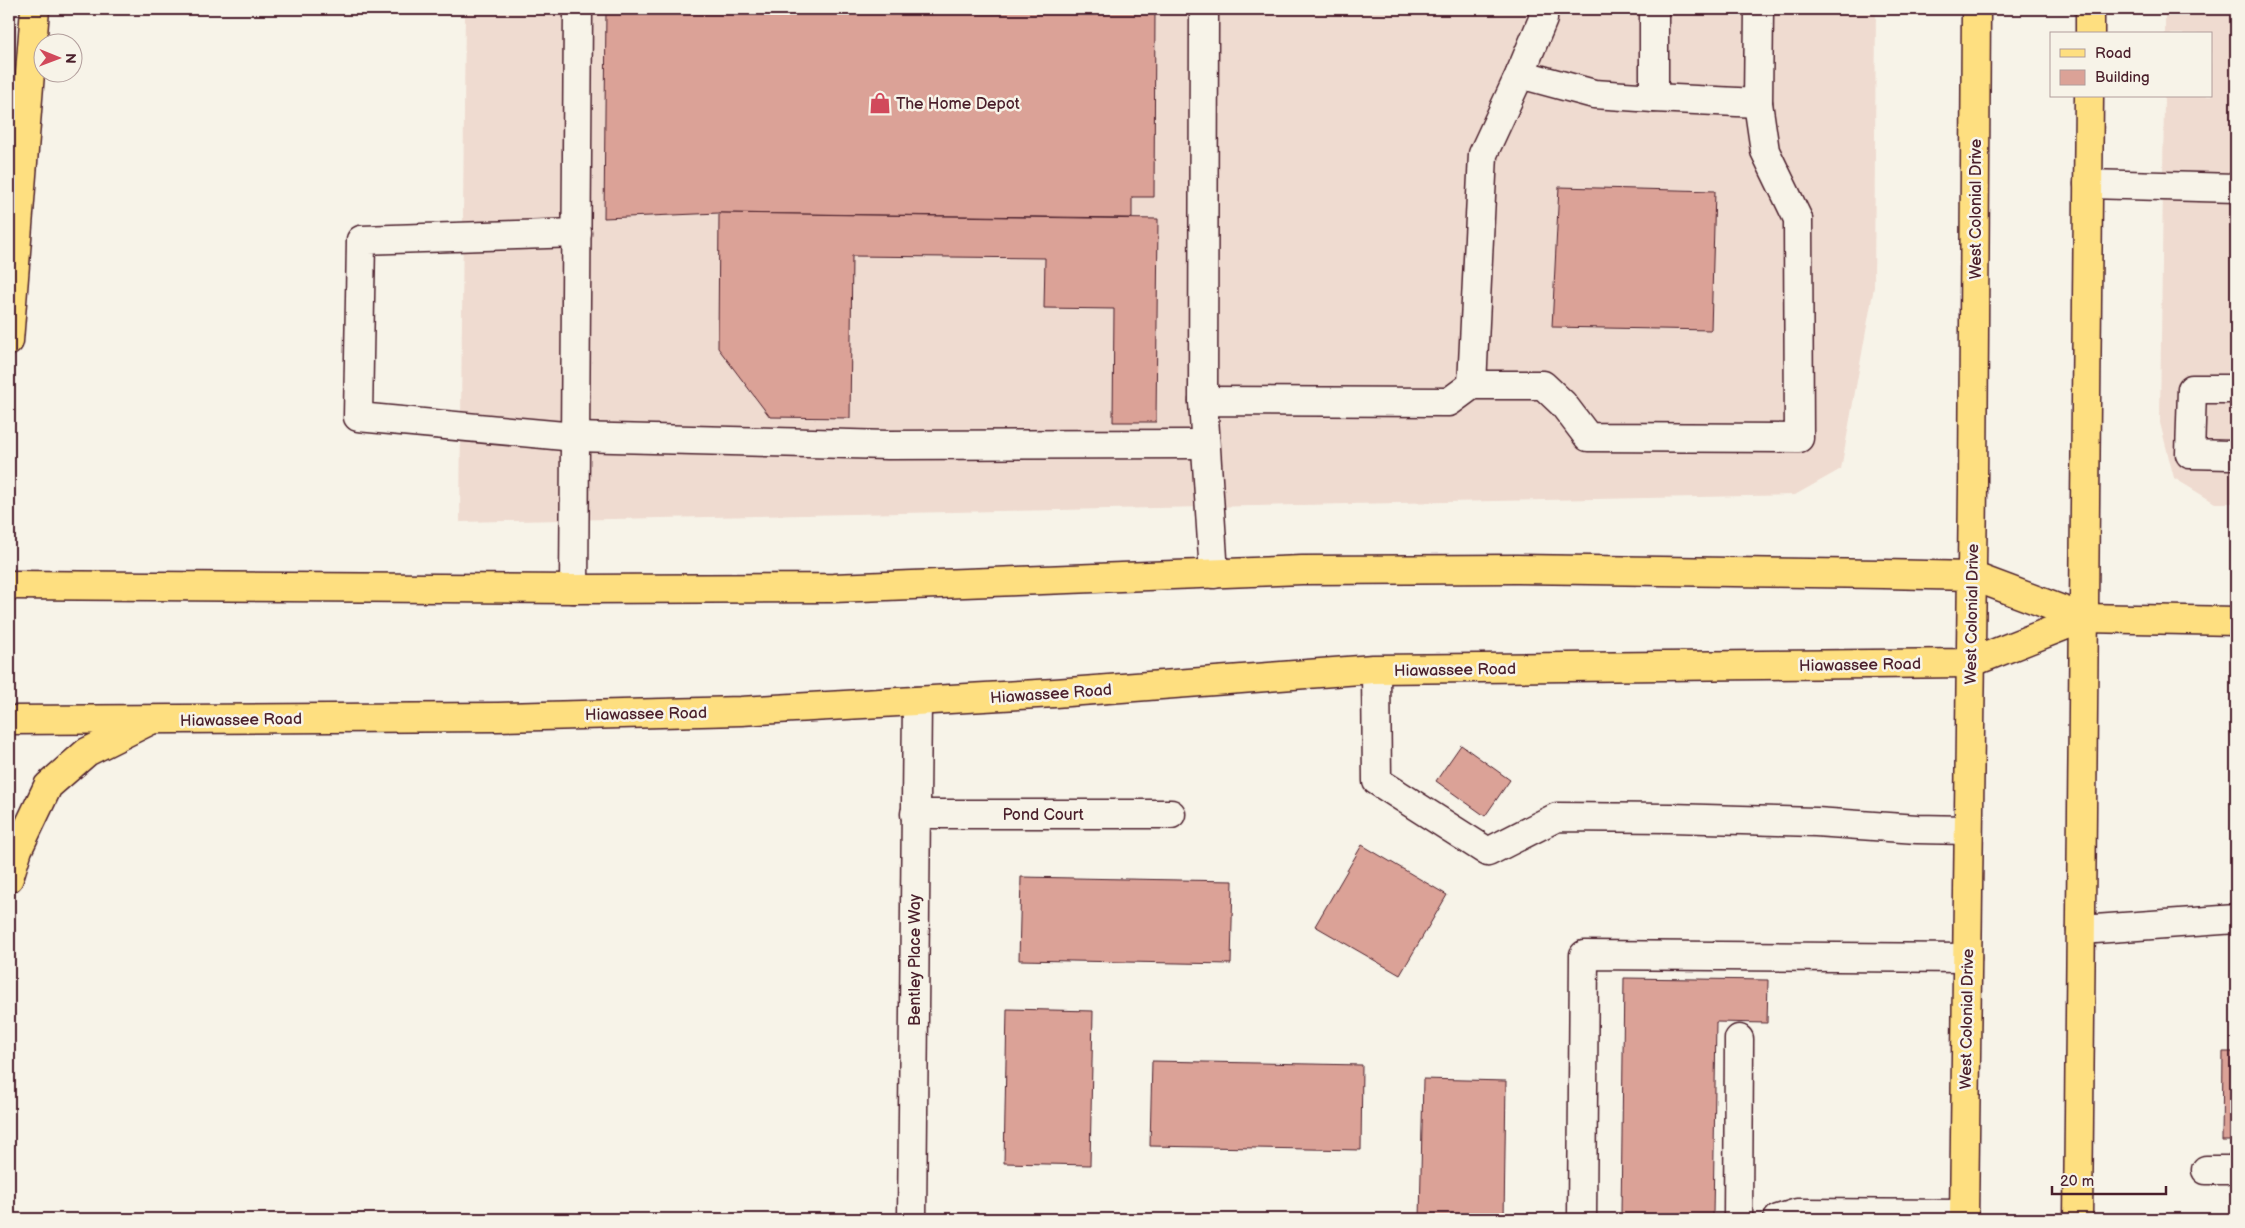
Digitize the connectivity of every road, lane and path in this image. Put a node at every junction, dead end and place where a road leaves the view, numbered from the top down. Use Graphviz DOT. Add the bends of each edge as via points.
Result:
graph roads {
  1 [pos="35,9"];
  2 [pos="578,9"];
  3 [pos="1204,9"];
  4 [pos="1544,9"];
  5 [pos="1654,9"];
  6 [pos="1759,9"];
  7 [pos="1976,9"];
  8 [pos="2090,9"];
  9 [pos="2090,32"];
  10 [pos="1520,74"];
  11 [pos="1654,98"];
  12 [pos="2089,98"];
  13 [pos="1758,103"];
  14 [pos="2088,184"];
  15 [pos="2236,188"];
  16 [pos="578,233"];
  17 [pos="9,341"];
  18 [pos="1472,385"];
  19 [pos="2236,389"];
  20 [pos="1203,400"];
  21 [pos="575,437"];
  22 [pos="1205,444"];
  23 [pos="2230,455"];
  24 [pos="1214,574"];
  25 [pos="1972,576"];
  26 [pos="9,585"];
  27 [pos="574,589"];
  28 [pos="2084,618"];
  29 [pos="2236,621"];
  30 [pos="1970,663"];
  31 [pos="1376,670"];
  32 [pos="916,701"];
  33 [pos="9,720"];
  34 [pos="150,720"];
  35 [pos="914,814"];
  36 [pos="1171,814"];
  37 [pos="1968,830"];
  38 [pos="9,878"];
  39 [pos="2236,919"];
  40 [pos="2082,930"];
  41 [pos="1967,958"];
  42 [pos="1739,1039"];
  43 [pos="2206,1170"];
  44 [pos="2236,1170"];
  45 [pos="1964,1217"];
  46 [pos="912,1219"];
  47 [pos="1582,1219"];
  48 [pos="1738,1219"];
  49 [pos="1778,1219"];
  50 [pos="2078,1219"];
  1 -- 17 [label="main road"];
  2 -- 16 [label="street"];
  3 -- 20 [label="street"];
  4 -- 10 [label="street" via="1543,19"];
  5 -- 11 [label="street"];
  6 -- 13 [label="street"];
  7 -- 25 [label="main road, West Colonial Drive"];
  8 -- 9 [label="main road"];
  10 -- 11 [label="street" via="1594,94"];
  10 -- 18 [label="street" via="1483,154"];
  11 -- 13 [label="street"];
  12 -- 14 [label="main road"];
  13 -- 18 [label="street" via="1765,150 1798,219 1799,438 1588,437 1563,404 1543,385"];
  14 -- 15 [label="street"];
  14 -- 28 [label="main road"];
  16 -- 21 [label="street"];
  16 -- 21 [label="street" via="361,240 358,417"];
  18 -- 20 [label="street" via="1449,402"];
  19 -- 23 [label="street" via="2192,389 2190,454"];
  20 -- 22 [label="street"];
  21 -- 22 [label="street" via="888,445"];
  21 -- 27 [label="street"];
  22 -- 24 [label="street"];
  24 -- 25 [label="main road, Hiawassee Road" via="1302,570 1517,569"];
  24 -- 27 [label="main road, Hiawassee Road" via="833,588"];
  25 -- 28 [label="main road, Hiawassee Road"];
  25 -- 30 [label="main road, West Colonial Drive"];
  26 -- 27 [label="main road, Hiawassee Road"];
  28 -- 29 [label="main road, Hiawassee Road"];
  28 -- 30 [label="main road, Hiawassee Road"];
  28 -- 40 [label="main road"];
  30 -- 31 [label="main road, Hiawassee Road"];
  30 -- 37 [label="main road, West Colonial Drive"];
  31 -- 32 [label="main road, Hiawassee Road"];
  31 -- 37 [label="street" via="1377,781 1488,852 1557,817 1816,822"];
  32 -- 34 [label="main road, Hiawassee Road" via="731,712"];
  32 -- 35 [label="street, Bentley Place Way"];
  33 -- 34 [label="main road, Hiawassee Road"];
  34 -- 38 [label="main road" via="87,752 48,786 18,850"];
  35 -- 36 [label="street, Pond Court"];
  35 -- 46 [label="street, Bentley Place Way"];
  37 -- 41 [label="main road, West Colonial Drive"];
  39 -- 40 [label="street"];
  40 -- 50 [label="main road"];
  41 -- 45 [label="main road, West Colonial Drive"];
  41 -- 47 [label="street" via="1584,955"];
  42 -- 48 [label="street"];
  43 -- 44 [label="street"];
  45 -- 49 [label="street" via="1797,1213"];
}
